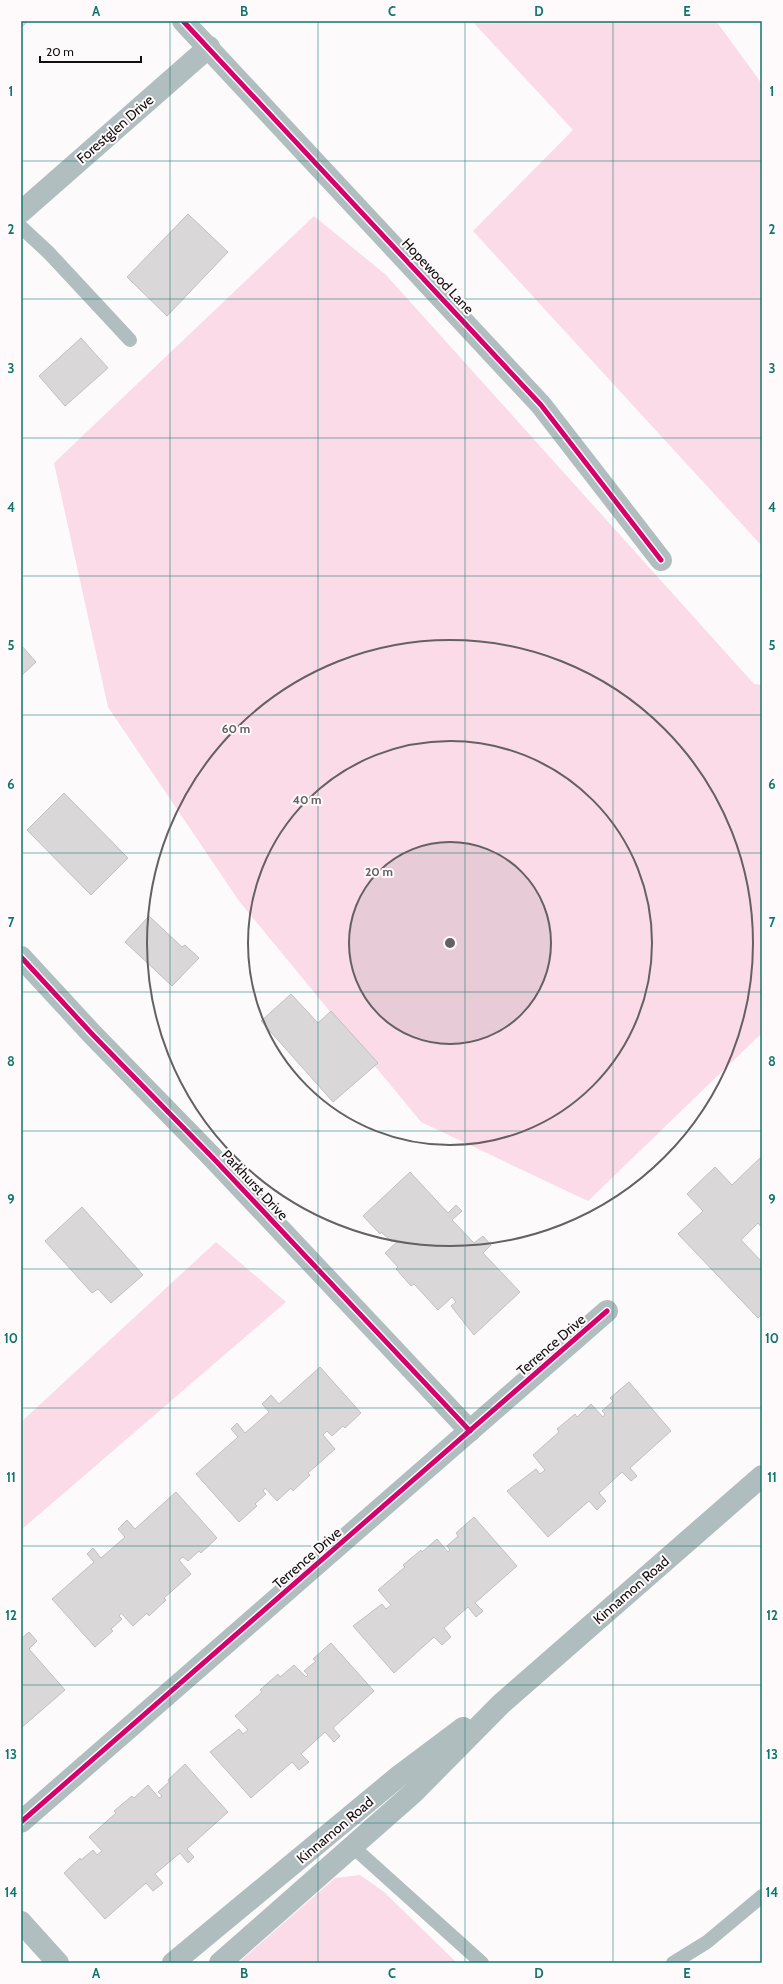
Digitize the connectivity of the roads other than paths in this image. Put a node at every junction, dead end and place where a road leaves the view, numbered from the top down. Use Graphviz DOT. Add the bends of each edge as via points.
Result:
graph roads {
  1 [pos="183,21"];
  2 [pos="209,47"];
  3 [pos="21,212"];
  4 [pos="21,226"];
  5 [pos="130,340"];
  6 [pos="661,560"];
  7 [pos="21,957"];
  8 [pos="607,1311"];
  9 [pos="470,1431"];
  10 [pos="762,1476"];
  11 [pos="501,1704"];
  12 [pos="21,1822"];
  13 [pos="352,1846"];
  14 [pos="762,1896"];
  15 [pos="21,1922"];
  16 [pos="58,1963"];
  17 [pos="173,1963"];
  18 [pos="220,1963"];
  19 [pos="482,1963"];
  20 [pos="673,1963"];
  1 -- 2 [label="street, Hopewood Lane"];
  2 -- 3 [label="street, Forestglen Drive"];
  2 -- 6 [label="street, Hopewood Lane" via="541,405"];
  4 -- 5 [label="lane"];
  7 -- 9 [label="street, Parkhurst Drive"];
  8 -- 9 [label="street, Terrence Drive"];
  9 -- 12 [label="street, Terrence Drive"];
  10 -- 11 [label="main road, Kinnamon Road"];
  11 -- 13 [label="main road, Kinnamon Road" via="434,1773"];
  11 -- 17 [label="main road, Kinnamon Road" via="404,1772"];
  13 -- 18 [label="main road, Kinnamon Road"];
  13 -- 19 [label="lane"];
  14 -- 20 [label="lane" via="707,1942"];
  15 -- 16 [label="street"];
}
